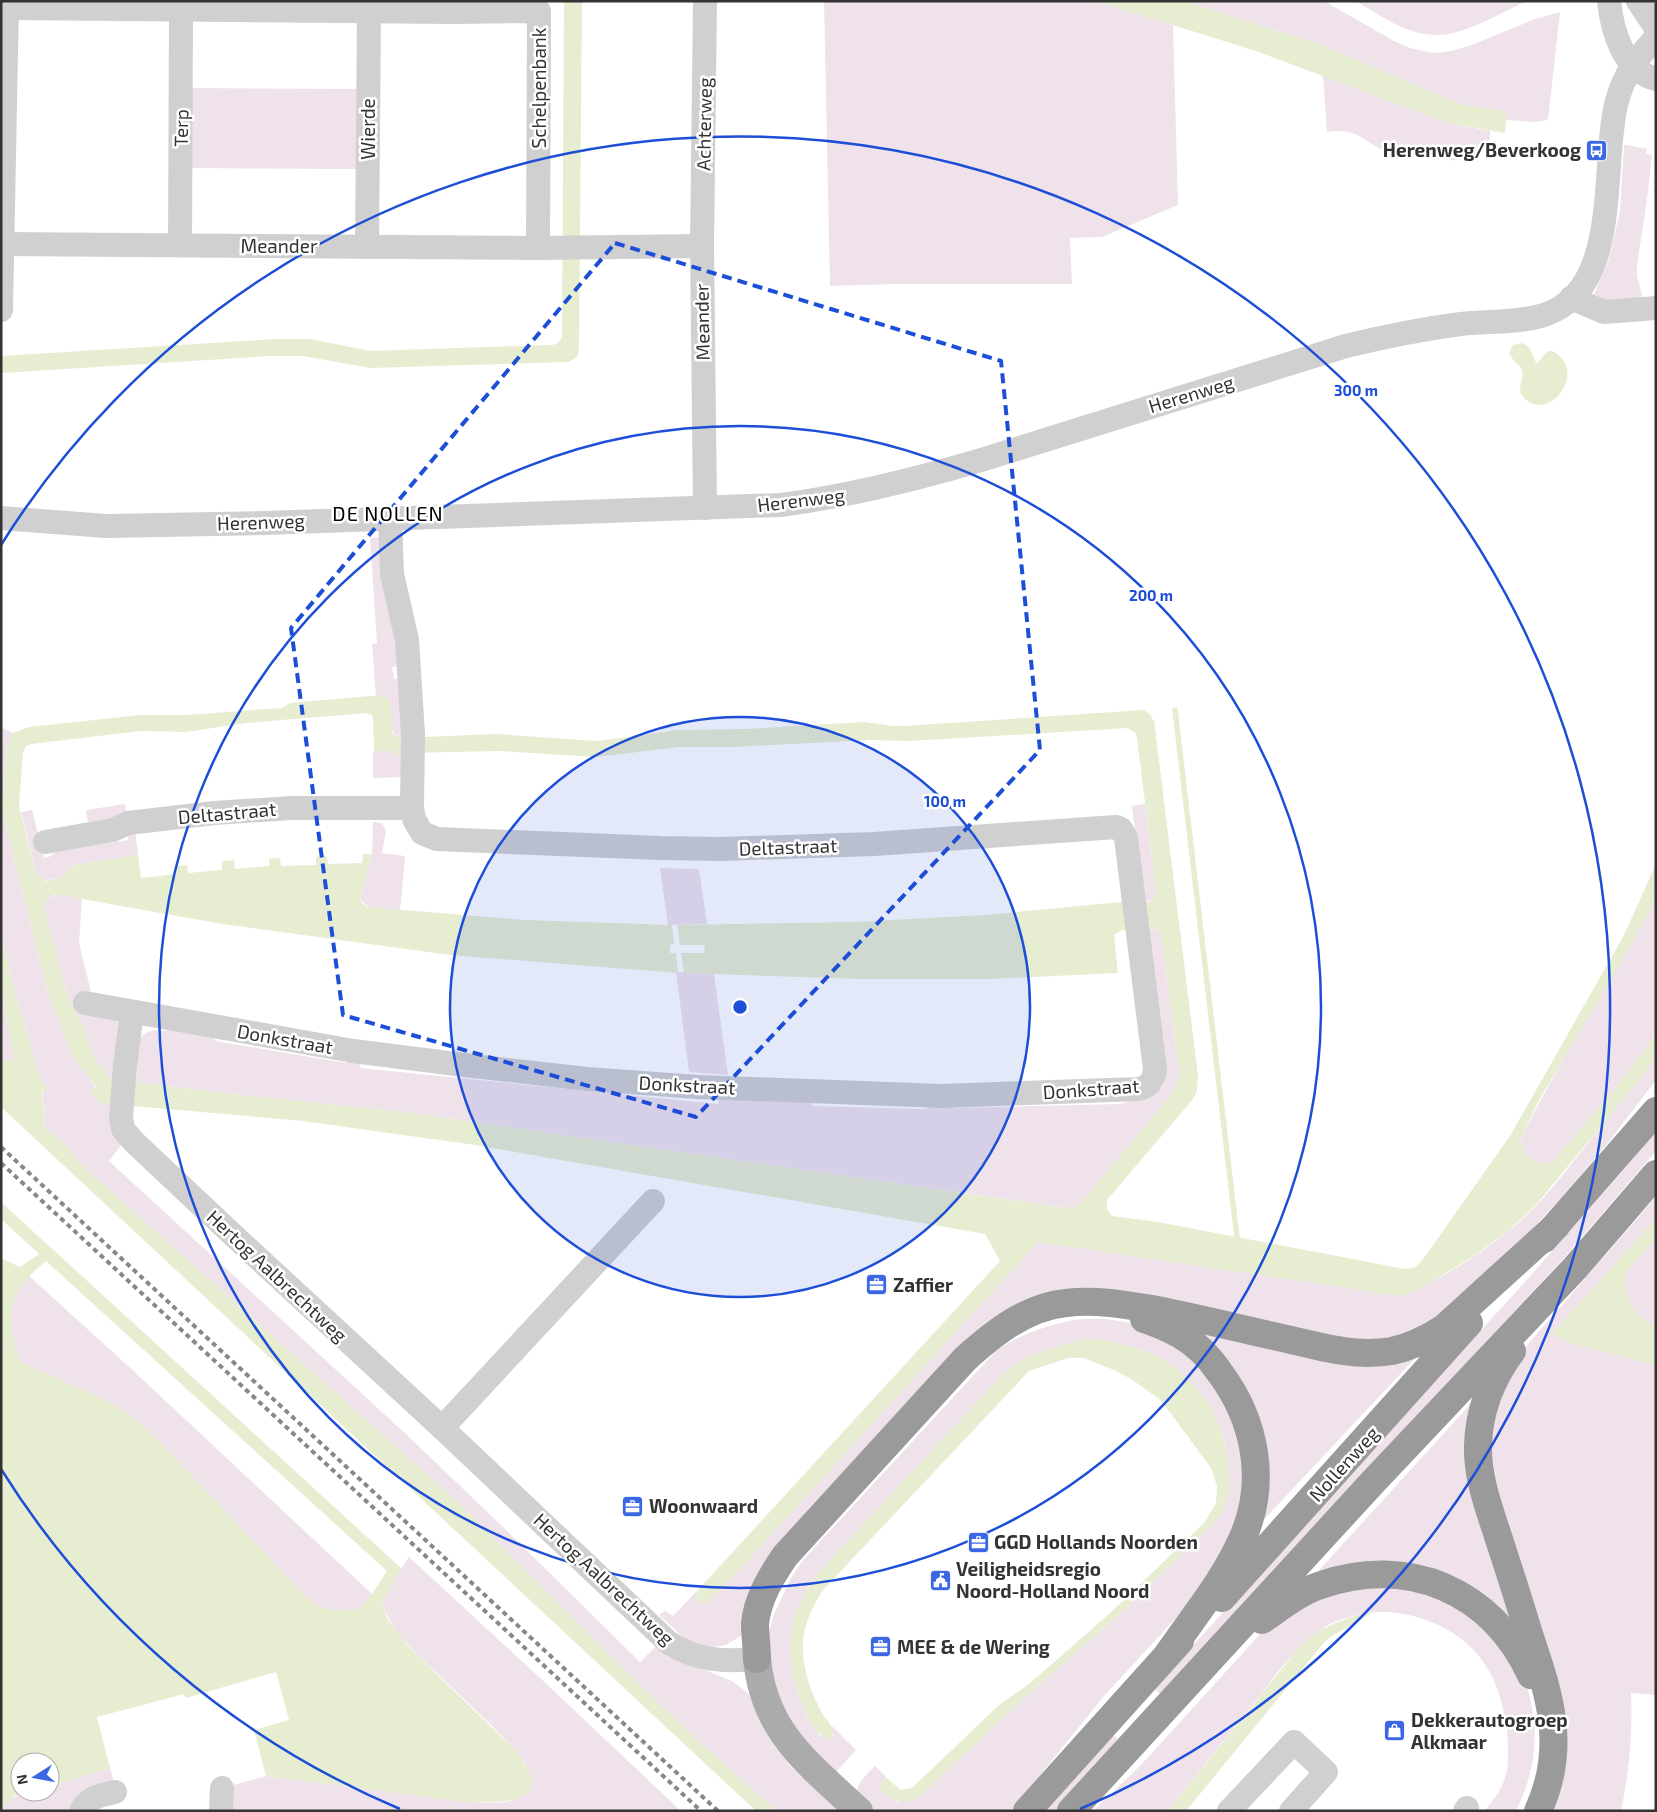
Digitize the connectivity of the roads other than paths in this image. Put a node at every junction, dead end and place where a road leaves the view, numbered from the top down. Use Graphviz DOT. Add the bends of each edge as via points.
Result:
graph roads {
  1 [pos="705,1"];
  2 [pos="1609,1"];
  3 [pos="1638,1"];
  4 [pos="7,5"];
  5 [pos="181,10"];
  6 [pos="369,11"];
  7 [pos="1656,28"];
  8 [pos="1656,37"];
  9 [pos="1632,64"];
  10 [pos="1656,79"];
  11 [pos="3,244"];
  12 [pos="180,245"];
  13 [pos="702,246"];
  14 [pos="367,247"];
  15 [pos="547,248"];
  16 [pos="1571,298"];
  17 [pos="1656,308"];
  18 [pos="1,310"];
  19 [pos="705,508"];
  20 [pos="1,518"];
  21 [pos="390,518"];
  22 [pos="412,808"];
  23 [pos="46,842"];
  24 [pos="1134,889"];
  25 [pos="85,1002"];
  26 [pos="132,1012"];
  27 [pos="1656,1111"];
  28 [pos="1656,1174"];
  29 [pos="653,1201"];
  30 [pos="1556,1226"];
  31 [pos="1575,1268"];
  32 [pos="442,1428"];
  33 [pos="1218,1652"];
  34 [pos="1168,1654"];
  35 [pos="757,1659"];
  36 [pos="116,1792"];
  37 [pos="81,1811"];
  38 [pos="859,1811"];
  39 [pos="1026,1811"];
  40 [pos="1072,1811"];
  41 [pos="1229,1811"];
  42 [pos="1291,1811"];
  43 [pos="1524,1811"];
  44 [pos="1538,1811"];
  1 -- 13 [label="street, Achterweg"];
  2 -- 9 [label="street" via="1615,33"];
  3 -- 7 [label="street"];
  4 -- 5 [label="street, Schelpenbank"];
  4 -- 11 [label="street"];
  5 -- 6 [label="street, Schelpenbank"];
  5 -- 12 [label="street, Terp"];
  6 -- 14 [label="street, Wierde"];
  6 -- 15 [label="street, Schelpenbank" via="539,10"];
  8 -- 9 [label="street, Herenweg"];
  9 -- 10 [label="street"];
  9 -- 16 [label="street, Herenweg" via="1617,102 1599,247 1586,283"];
  11 -- 12 [label="street, Meander"];
  11 -- 18 [label="street"];
  12 -- 14 [label="street, Meander"];
  13 -- 15 [label="street, Meander"];
  13 -- 19 [label="street, Meander"];
  14 -- 15 [label="street, Meander"];
  16 -- 17 [label="street" via="1604,312"];
  16 -- 19 [label="street, Herenweg" via="1556,309 1537,316 1460,324 1346,346 932,475 848,495 781,505"];
  19 -- 21 [label="street, Herenweg"];
  20 -- 21 [label="street, Herenweg" via="106,526"];
  21 -- 22 [label="street, Deltastraat" via="392,574 407,640 414,767"];
  22 -- 23 [label="street, Deltastraat" via="292,808 214,813 128,823 113,830"];
  22 -- 24 [label="street, Deltastraat" via="422,833 437,839 664,848 874,844 1116,827 1126,838"];
  24 -- 26 [label="street, Donkstraat" via="1155,1069 1150,1084 1139,1089 942,1096 698,1087 587,1079 353,1051"];
  25 -- 26 [label="street, Donkstraat"];
  26 -- 32 [label="street, Hertog Aalbrechtweg" via="122,1129"];
  27 -- 30 [label="highway, Nollenweg"];
  28 -- 31 [label="highway, Nollenweg"];
  29 -- 32 [label="street"];
  30 -- 34 [label="highway, Nollenweg"];
  30 -- 35 [label="highway" via="1444,1328 1428,1339 1391,1351 1363,1354 1334,1350 1184,1315 1099,1301 1065,1303 1022,1316 989,1337 965,1359 785,1556 774,1572 755,1622"];
  31 -- 33 [label="highway, Nollenweg"];
  31 -- 44 [label="highway" via="1501,1366 1483,1407 1478,1445 1484,1489 1546,1688 1553,1723 1551,1772"];
  32 -- 35 [label="street, Hertog Aalbrechtweg" via="668,1642 703,1658 726,1661"];
  33 -- 40 [label="highway, Nollenweg"];
  33 -- 43 [label="highway" via="1294,1597 1320,1585 1353,1576 1376,1573 1409,1576 1451,1589 1474,1602 1504,1631 1534,1681 1543,1742 1536,1786"];
  34 -- 35 [label="highway" via="1216,1585 1245,1534 1255,1495 1251,1434 1243,1409 1229,1385 1213,1363 1180,1335 1127,1315 1079,1311 1027,1325 994,1344 968,1367 793,1563 774,1598"];
  34 -- 39 [label="highway, Nollenweg"];
  35 -- 38 [label="main road" via="764,1697 778,1727 796,1751"];
  36 -- 37 [label="street" via="96,1797"];
  41 -- 42 [label="street" via="1294,1742 1326,1772"];
}
